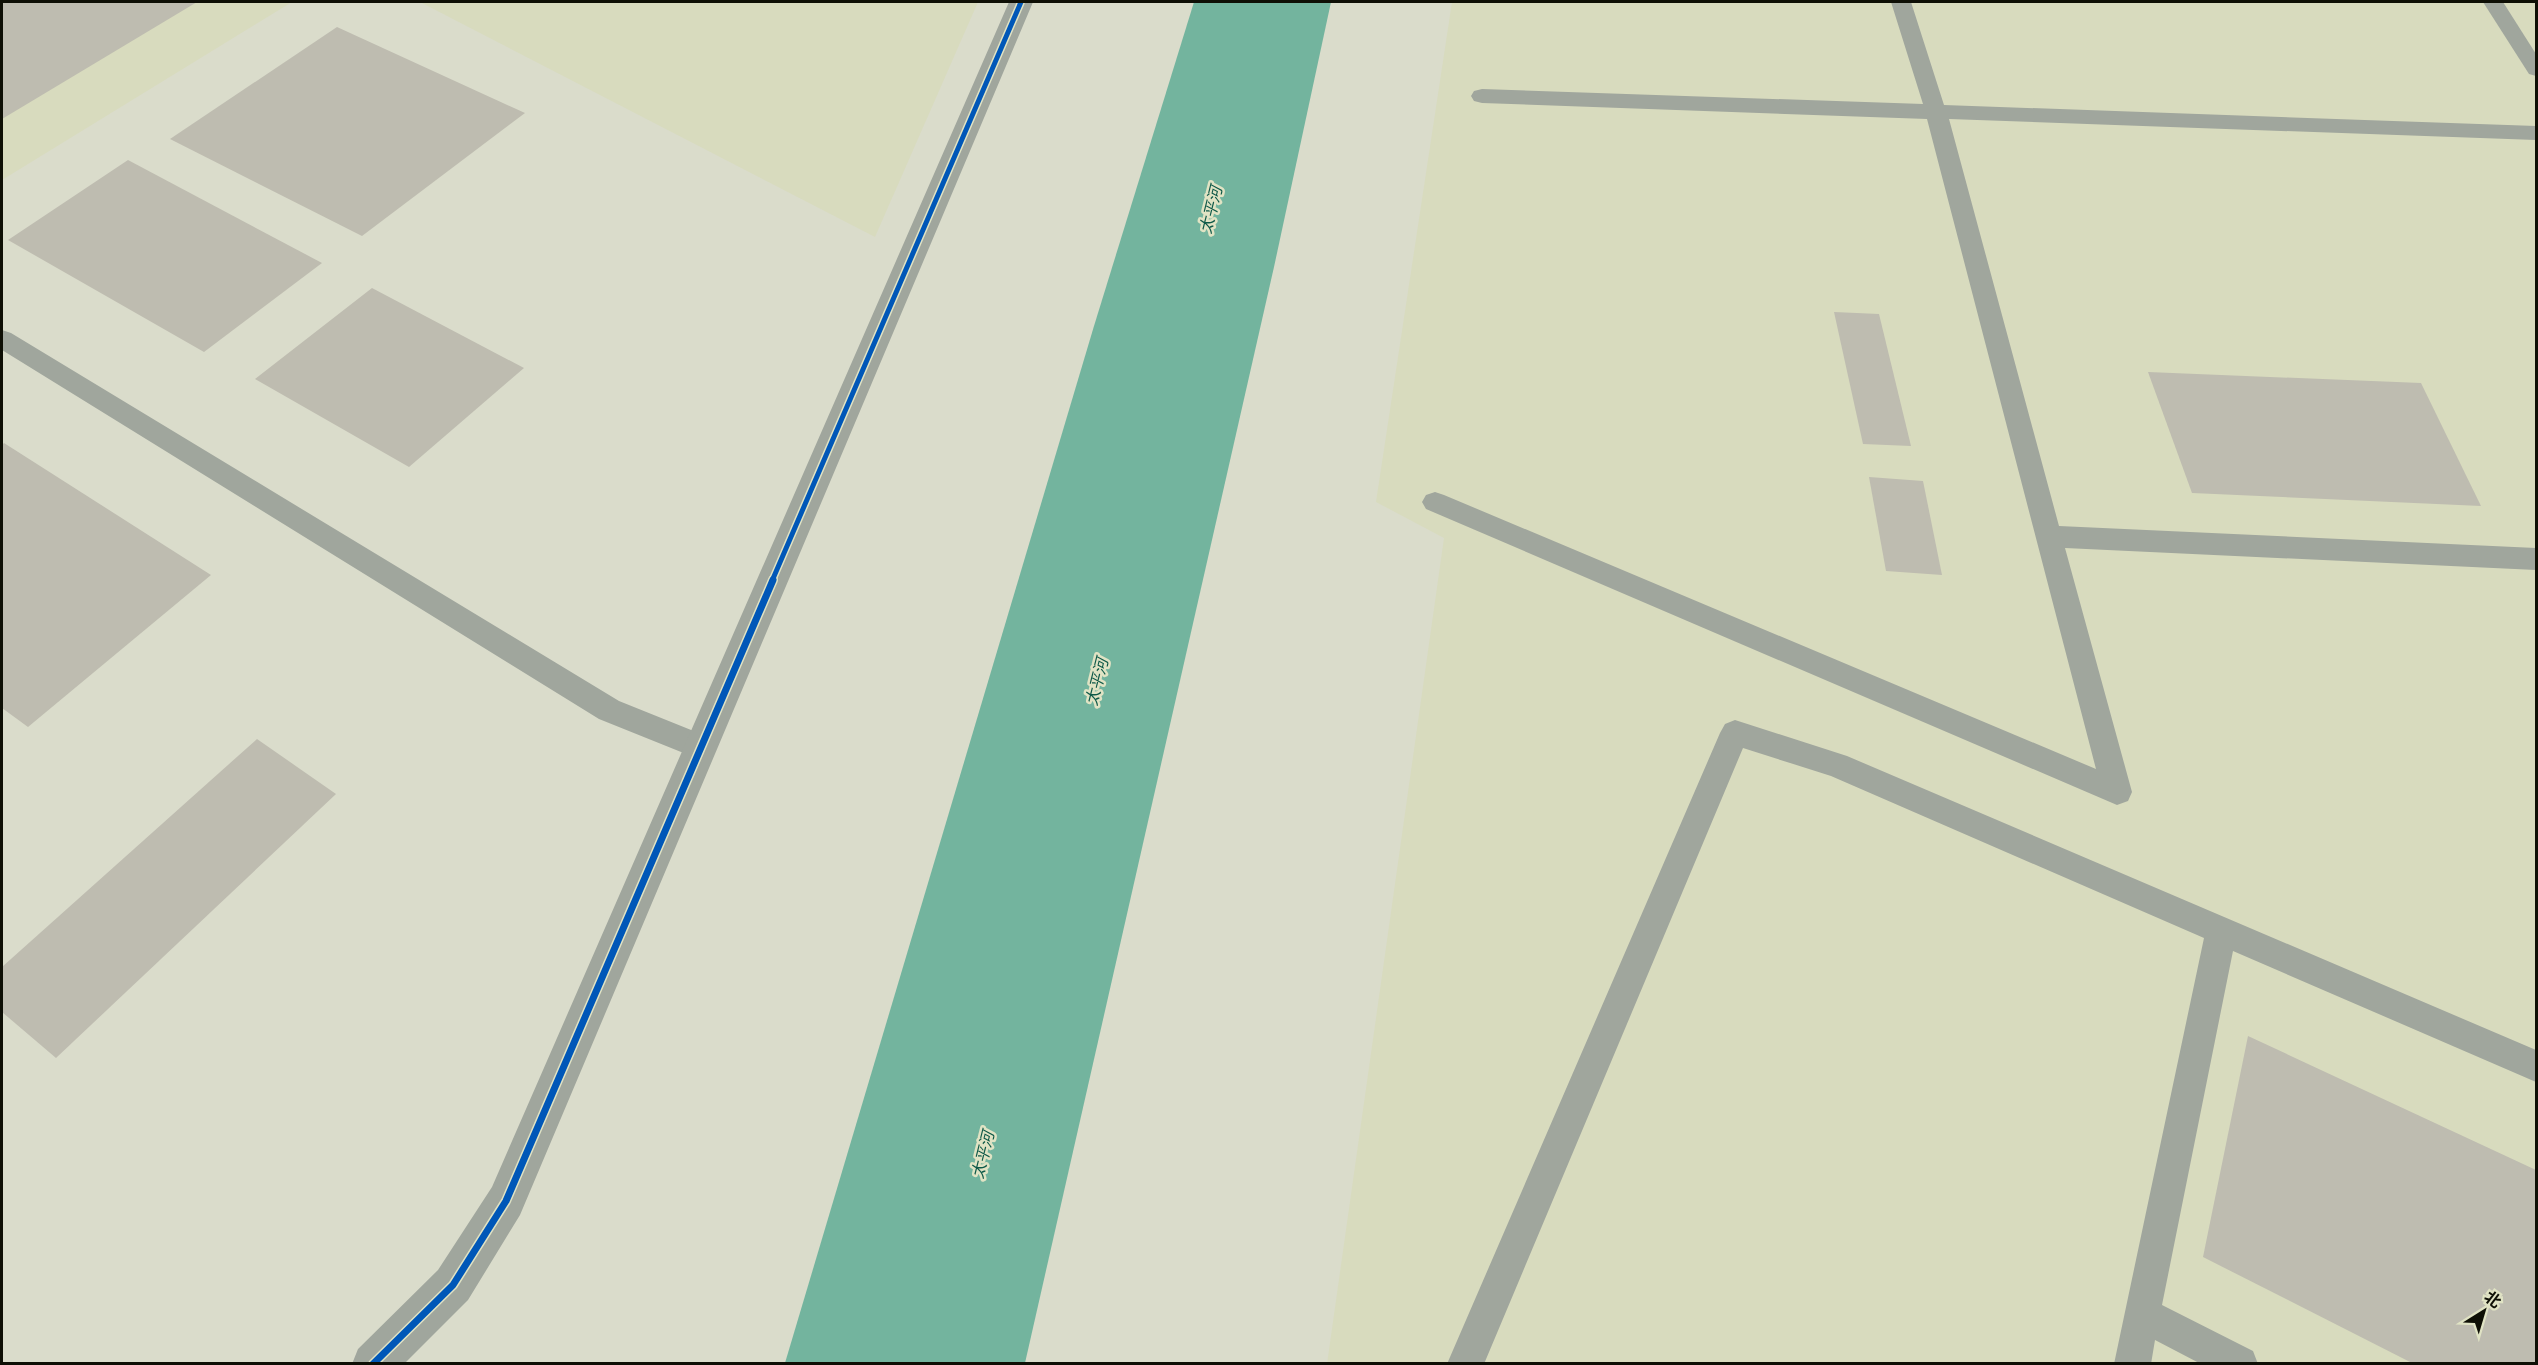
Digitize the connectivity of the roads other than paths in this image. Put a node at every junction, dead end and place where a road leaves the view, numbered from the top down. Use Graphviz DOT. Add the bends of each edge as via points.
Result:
graph roads {
  1 [pos="1021,2"];
  2 [pos="1901,2"];
  3 [pos="2493,2"];
  4 [pos="2536,69"];
  5 [pos="1482,96"];
  6 [pos="1936,113"];
  7 [pos="2536,133"];
  8 [pos="2,339"];
  9 [pos="1435,502"];
  10 [pos="2049,536"];
  11 [pos="2536,559"];
  12 [pos="701,747"];
  13 [pos="2221,931"];
  14 [pos="2536,1066"];
  15 [pos="2142,1314"];
  16 [pos="373,1364"];
  17 [pos="1465,1364"];
  18 [pos="2132,1364"];
  19 [pos="2240,1364"];
  1 -- 12 [label="street"];
  2 -- 6 [label="lane"];
  3 -- 4 [label="lane"];
  5 -- 6 [label="lane"];
  6 -- 7 [label="lane"];
  6 -- 10 [label="lane"];
  8 -- 12 [label="lane" via="609,710"];
  9 -- 10 [label="lane" via="2118,792"];
  10 -- 11 [label="lane"];
  12 -- 16 [label="street" via="506,1201 453,1285"];
  13 -- 14 [label="lane"];
  13 -- 15 [label="lane"];
  13 -- 17 [label="lane" via="1837,765 1735,733"];
  15 -- 18 [label="lane"];
  15 -- 19 [label="lane"];
}
